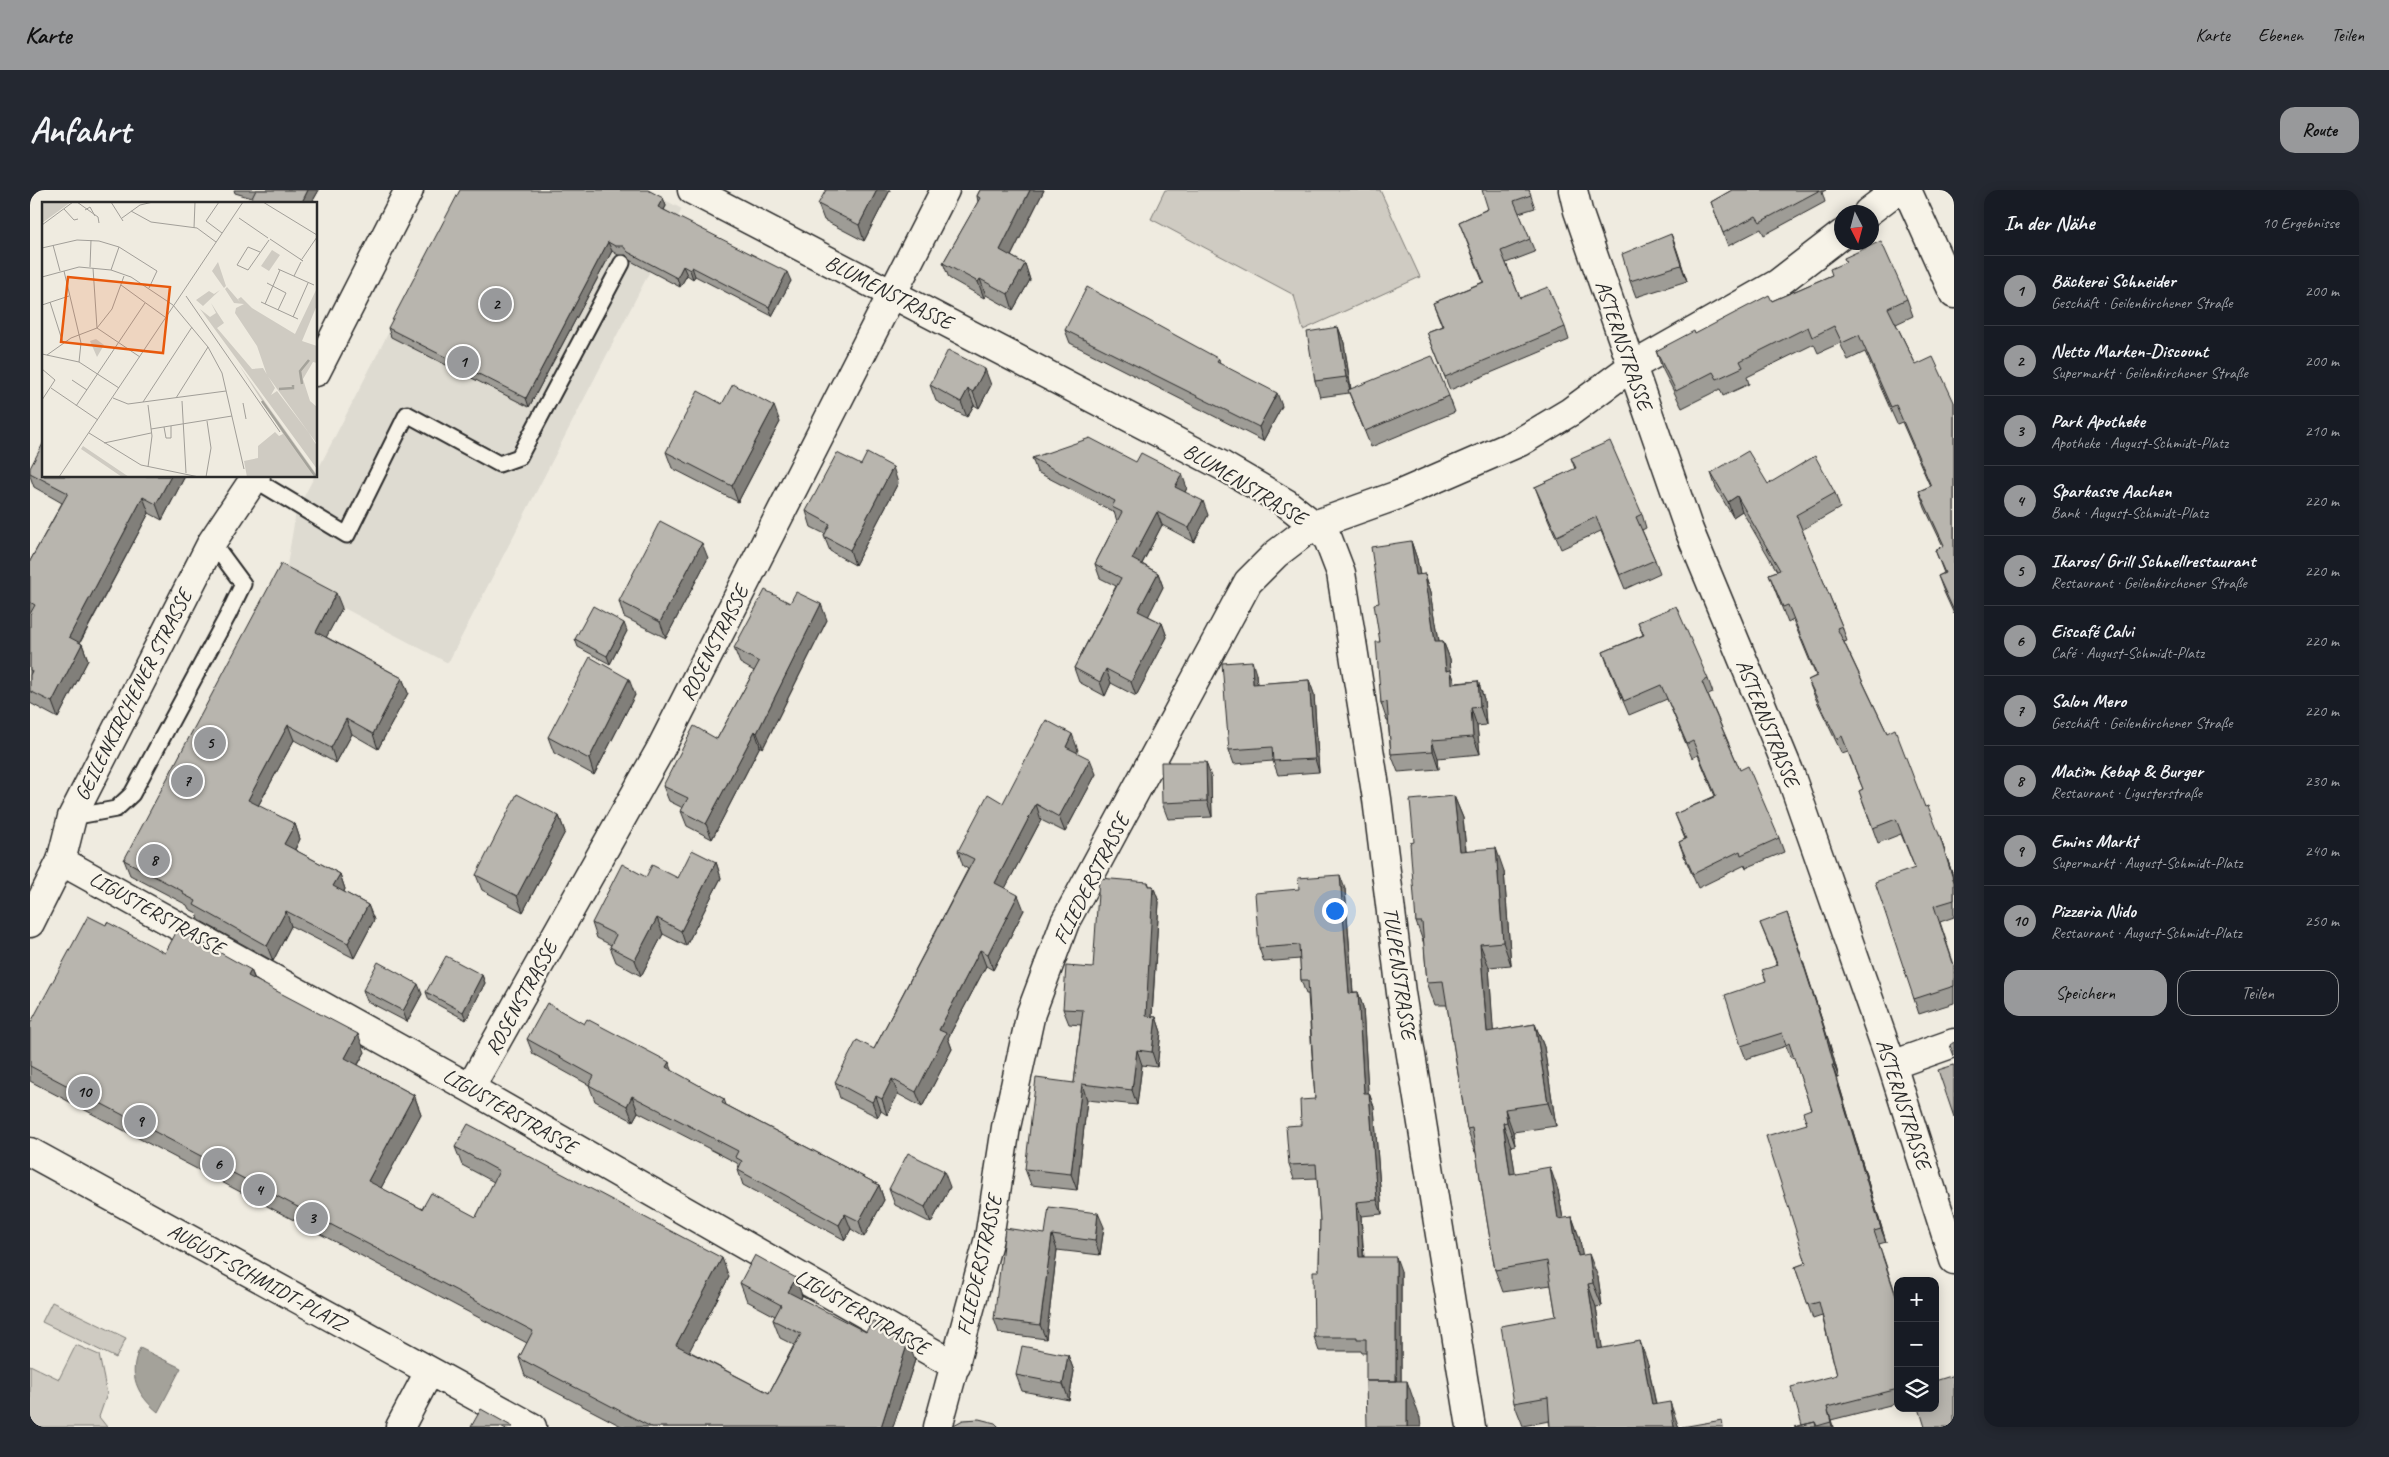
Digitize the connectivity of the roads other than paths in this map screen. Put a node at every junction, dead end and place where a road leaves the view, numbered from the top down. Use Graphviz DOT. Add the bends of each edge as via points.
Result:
graph roads {
  1 [pos="409,190"];
  2 [pos="692,190"];
  3 [pos="945,190"];
  4 [pos="1573,190"];
  5 [pos="1897,190"];
  6 [pos="1907,190"];
  7 [pos="1877,205"];
  8 [pos="1834,240"];
  9 [pos="622,263"];
  10 [pos="892,293"];
  11 [pos="1954,294"];
  12 [pos="1631,367"];
  13 [pos="318,368"];
  14 [pos="255,478"];
  15 [pos="1314,525"];
  16 [pos="212,542"];
  17 [pos="72,817"];
  18 [pos="61,861"];
  19 [pos="30,923"];
  20 [pos="1954,1043"];
  21 [pos="1892,1065"];
  22 [pos="470,1088"];
  23 [pos="30,1152"];
  24 [pos="1954,1260"];
  25 [pos="956,1366"];
  26 [pos="429,1372"];
  27 [pos="400,1427"];
  28 [pos="532,1427"];
  29 [pos="938,1427"];
  30 [pos="1471,1427"];
  1 -- 13 [label="street"];
  2 -- 10 [label="street, BLUMENSTRASSE"];
  3 -- 10 [label="street, ROSENSTRASSE"];
  4 -- 12 [label="street, ASTERNSTRASSE"];
  5 -- 7 [label="street"];
  6 -- 11 [label="street"];
  8 -- 12 [label="street, BLUMENSTRASSE" via="1777,284"];
  9 -- 14 [label="lane" via="519,457 498,464 407,414 347,535"];
  10 -- 15 [label="street, BLUMENSTRASSE" via="1223,466"];
  10 -- 22 [label="street, ROSENSTRASSE" via="660,750"];
  12 -- 15 [label="street, BLUMENSTRASSE" via="1570,412 1520,442 1398,495"];
  12 -- 21 [label="street, ASTERNSTRASSE" via="1689,530 1789,771"];
  14 -- 16 [label="street, GEILENKIRCHENER STRASSE"];
  15 -- 25 [label="street, FLIEDERSTRASSE" via="1276,554 1248,582 1065,922 1031,1013 1006,1127 989,1238"];
  15 -- 30 [label="street, TULPENSTRASSE" via="1328,539 1341,572 1377,799 1403,1003"];
  16 -- 17 [label="street, GEILENKIRCHENER STRASSE"];
  16 -- 17 [label="lane" via="243,584 228,615 132,794 116,809"];
  17 -- 18 [label="street, GEILENKIRCHENER STRASSE"];
  18 -- 19 [label="street, GEILENKIRCHENER STRASSE"];
  18 -- 22 [label="street, LIGUSTERSTRASSE"];
  20 -- 21 [label="street"];
  21 -- 24 [label="street, ASTERNSTRASSE"];
  22 -- 25 [label="street, LIGUSTERSTRASSE"];
  23 -- 26 [label="street, AUGUST-SCHMIDT-PLATZ"];
  25 -- 29 [label="street, FLIEDERSTRASSE"];
  26 -- 27 [label="street"];
  26 -- 28 [label="street, AUGUST-SCHMIDT-PLATZ"];
}
